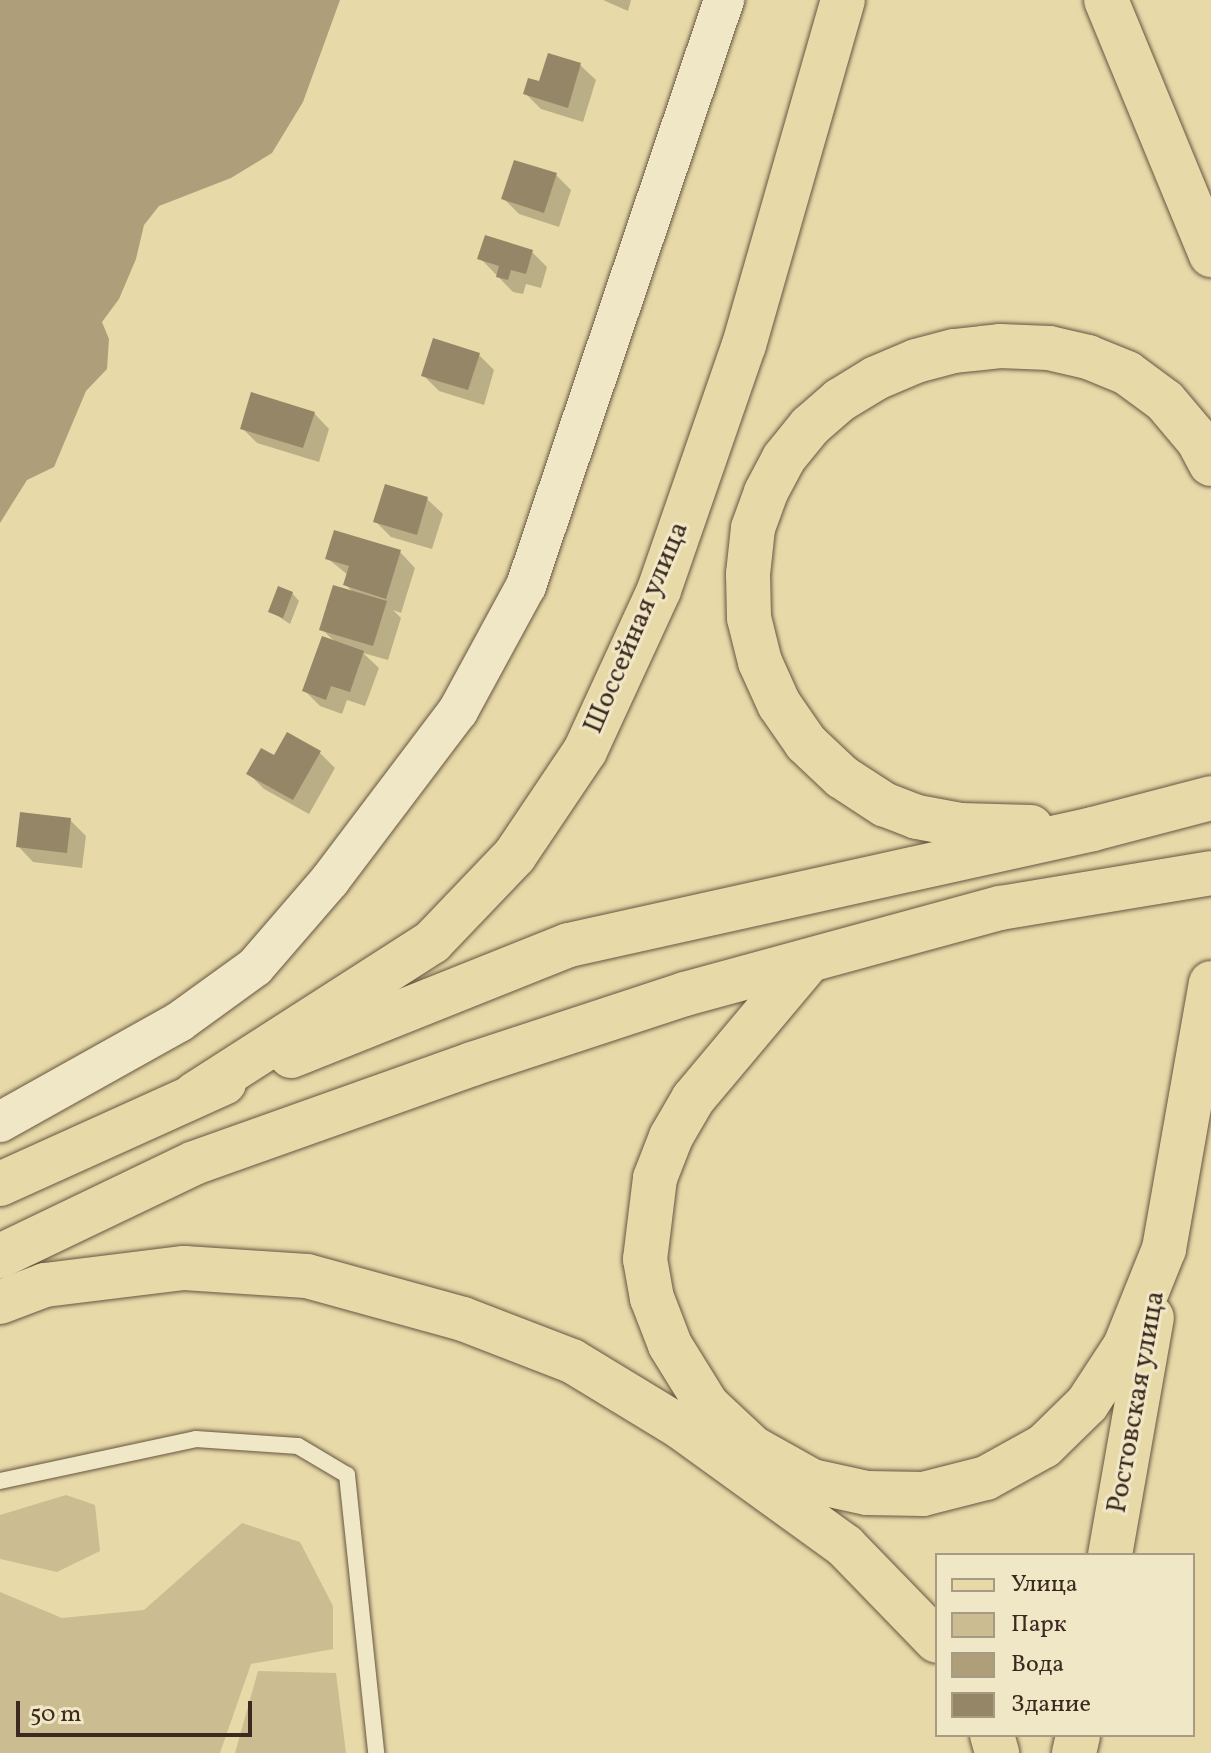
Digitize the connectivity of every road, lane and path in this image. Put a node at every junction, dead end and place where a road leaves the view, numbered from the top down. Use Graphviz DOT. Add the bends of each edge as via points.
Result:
graph roads {
  1 [pos="724,0"];
  2 [pos="843,0"];
  3 [pos="1106,0"];
  4 [pos="1211,255"];
  5 [pos="1211,464"];
  6 [pos="1211,798"];
  7 [pos="1093,829"];
  8 [pos="1211,873"];
  9 [pos="807,963"];
  10 [pos="1209,1000"];
  11 [pos="195,1094"];
  12 [pos="0,1122"];
  13 [pos="0,1184"];
  14 [pos="1164,1249"];
  15 [pos="0,1256"];
  16 [pos="0,1302"];
  17 [pos="0,1481"];
  18 [pos="1110,1553"];
  19 [pos="935,1639"];
  20 [pos="376,1753"];
  1 -- 12 [label="street" via="526,586 458,711 330,880 255,967 179,1022"];
  2 -- 11 [label="main road, Шоссейная улица" via="744,345 659,590 585,751 515,855 432,942"];
  3 -- 4 [label="main road"];
  5 -- 7 [label="main road" via="1165,401 1127,373 1049,348 954,351 876,378 810,426 784,458 753,528 749,618 760,662 779,704 806,743 842,777 885,805 917,817 960,825"];
  6 -- 7 [label="main road"];
  7 -- 11 [label="main road" via="569,945"];
  8 -- 9 [label="main road" via="1000,908"];
  9 -- 14 [label="main road" via="693,1099 655,1178 647,1220 645,1259 652,1298 670,1345 707,1405 753,1448 812,1481 867,1493 923,1494 986,1478 1044,1446 1087,1404 1125,1346"];
  9 -- 15 [label="main road" via="685,994 194,1163"];
  10 -- 14 [label="main road"];
  11 -- 13 [label="main road"];
  14 -- 18 [label="main road, Ростовская улица"];
  16 -- 19 [label="main road" via="45,1285 184,1268 307,1276 463,1319 572,1361 682,1428 845,1546"];
  17 -- 20 [label="lane" via="196,1439 298,1446 347,1475"];
}
